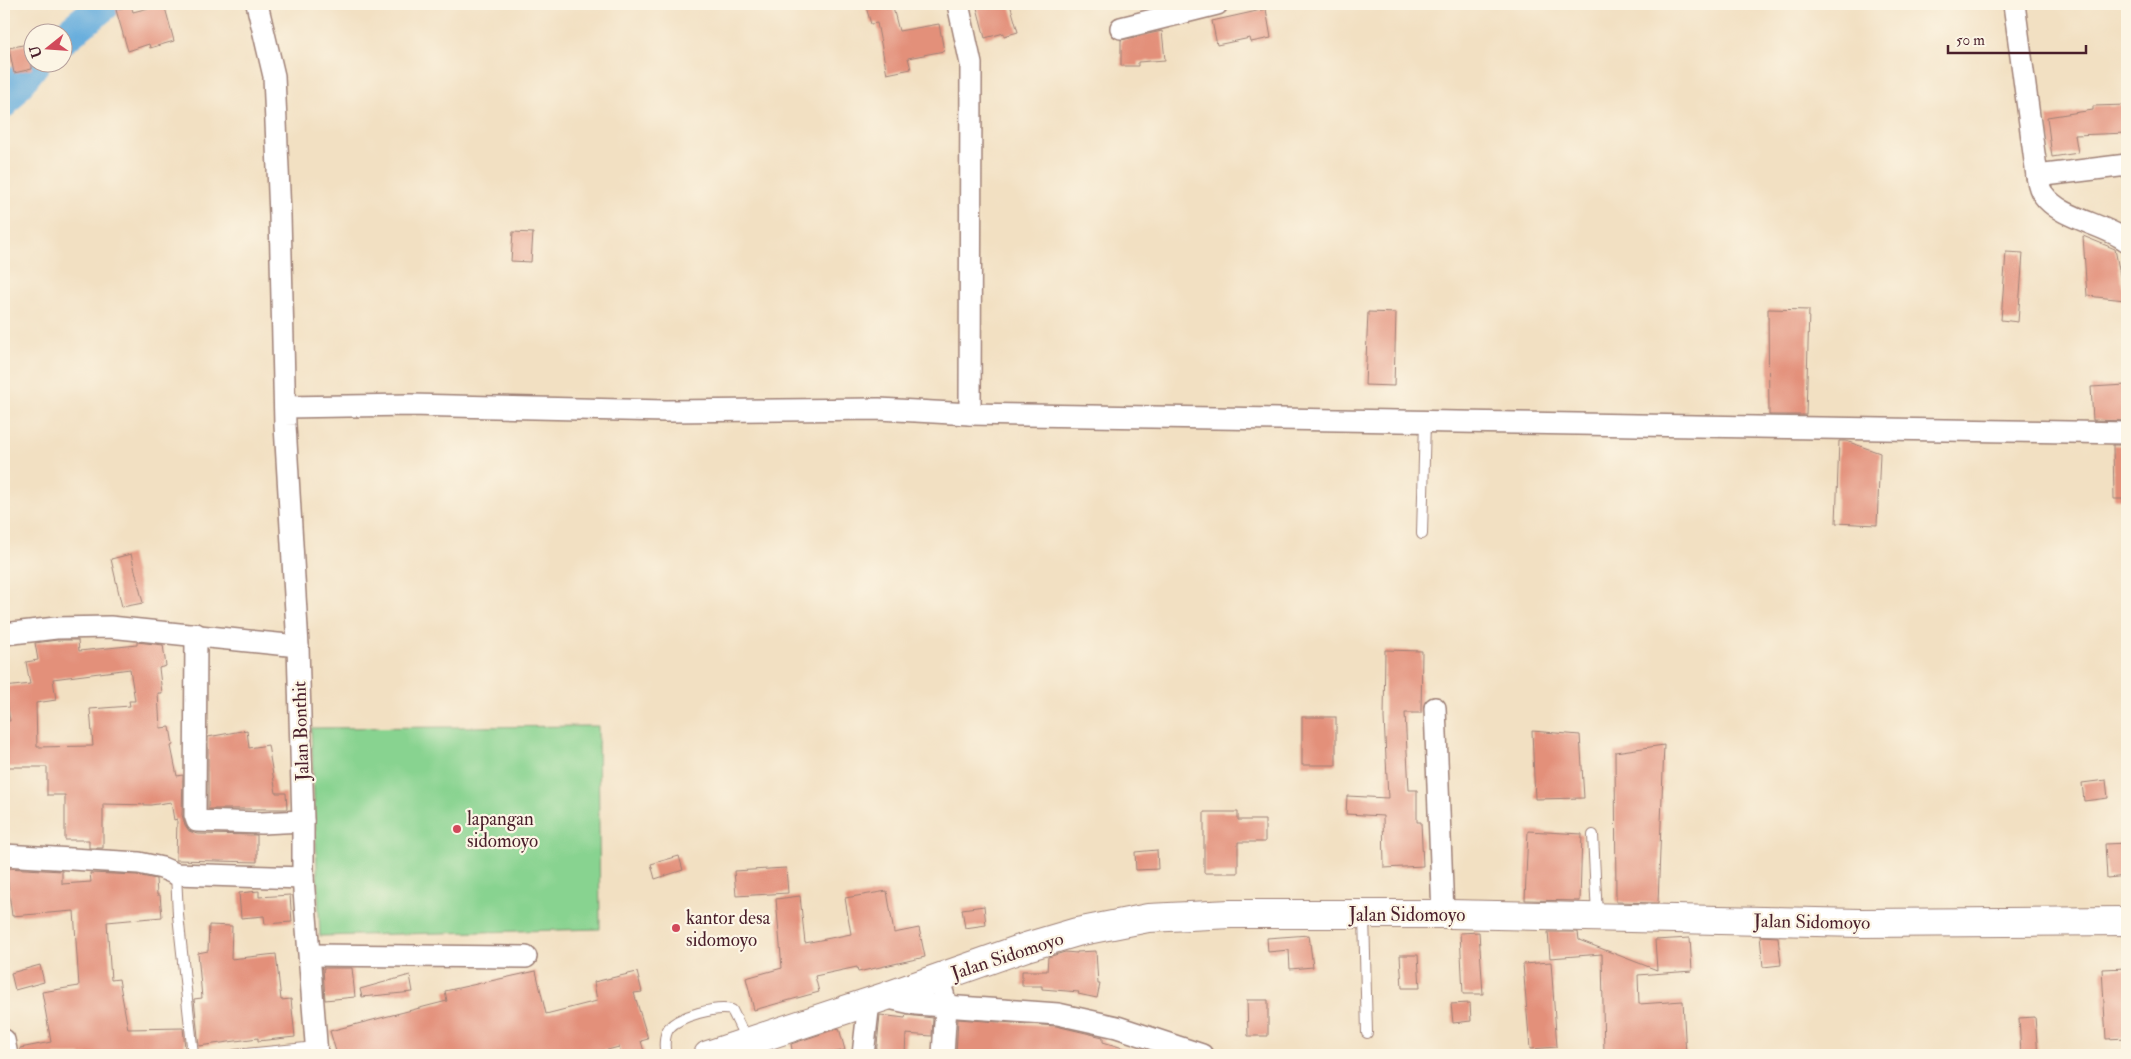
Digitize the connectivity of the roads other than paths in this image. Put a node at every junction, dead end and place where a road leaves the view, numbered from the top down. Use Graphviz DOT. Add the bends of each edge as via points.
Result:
graph roads {
  1 [pos="257,4"];
  2 [pos="958,4"];
  3 [pos="1217,4"];
  4 [pos="2014,4"];
  5 [pos="1120,28"];
  6 [pos="2127,165"];
  7 [pos="2037,176"];
  8 [pos="2127,241"];
  9 [pos="285,407"];
  10 [pos="970,414"];
  11 [pos="1425,420"];
  12 [pos="2127,433"];
  13 [pos="1422,534"];
  14 [pos="4,634"];
  15 [pos="196,634"];
  16 [pos="298,646"];
  17 [pos="1435,708"];
  18 [pos="304,821"];
  19 [pos="1593,835"];
  20 [pos="4,855"];
  21 [pos="176,874"];
  22 [pos="303,878"];
  23 [pos="1364,914"];
  24 [pos="1442,914"];
  25 [pos="1597,916"];
  26 [pos="2127,921"];
  27 [pos="310,955"];
  28 [pos="526,957"];
  29 [pos="945,976"];
  30 [pos="876,1000"];
  31 [pos="946,1006"];
  32 [pos="1367,1033"];
  33 [pos="4,1040"];
  34 [pos="747,1042"];
  35 [pos="316,1051"];
  36 [pos="7,1055"];
  37 [pos="193,1055"];
  38 [pos="235,1055"];
  39 [pos="666,1055"];
  40 [pos="708,1055"];
  41 [pos="863,1055"];
  42 [pos="943,1055"];
  43 [pos="1202,1055"];
  1 -- 9 [label="street, Jalan Bonthit" via="274,76"];
  2 -- 10 [label="street" via="971,64"];
  3 -- 5 [label="street"];
  4 -- 7 [label="street"];
  6 -- 7 [label="street"];
  7 -- 8 [label="street" via="2042,194 2056,207"];
  9 -- 10 [label="street" via="410,405 666,411 879,409"];
  9 -- 16 [label="street, Jalan Bonthit"];
  10 -- 11 [label="street"];
  11 -- 12 [label="street"];
  11 -- 13 [label="lane"];
  14 -- 15 [label="street" via="110,626"];
  15 -- 16 [label="street"];
  15 -- 18 [label="street" via="197,821"];
  16 -- 18 [label="street, Jalan Bonthit"];
  17 -- 24 [label="street"];
  18 -- 22 [label="street, Jalan Bonthit"];
  19 -- 25 [label="lane"];
  20 -- 21 [label="street" via="139,863"];
  21 -- 22 [label="street"];
  21 -- 37 [label="lane"];
  22 -- 27 [label="street, Jalan Bonthit"];
  23 -- 24 [label="main road, Jalan Sidomoyo"];
  23 -- 29 [label="main road, Jalan Sidomoyo" via="1148,918 1077,932"];
  23 -- 32 [label="lane"];
  24 -- 25 [label="main road, Jalan Sidomoyo"];
  25 -- 26 [label="main road, Jalan Sidomoyo" via="1860,923"];
  27 -- 28 [label="street"];
  27 -- 35 [label="street, Jalan Bonthit"];
  29 -- 30 [label="main road, Jalan Sidomoyo"];
  29 -- 31 [label="street"];
  30 -- 31 [label="street"];
  30 -- 34 [label="main road, Jalan Sidomoyo"];
  30 -- 41 [label="street"];
  31 -- 42 [label="street"];
  31 -- 43 [label="street" via="1058,1014 1117,1027"];
  33 -- 36 [label="street"];
  34 -- 39 [label="lane" via="732,1010 718,1008 669,1028"];
  34 -- 40 [label="main road, Jalan Sidomoyo"];
  35 -- 38 [label="lane"];
}
